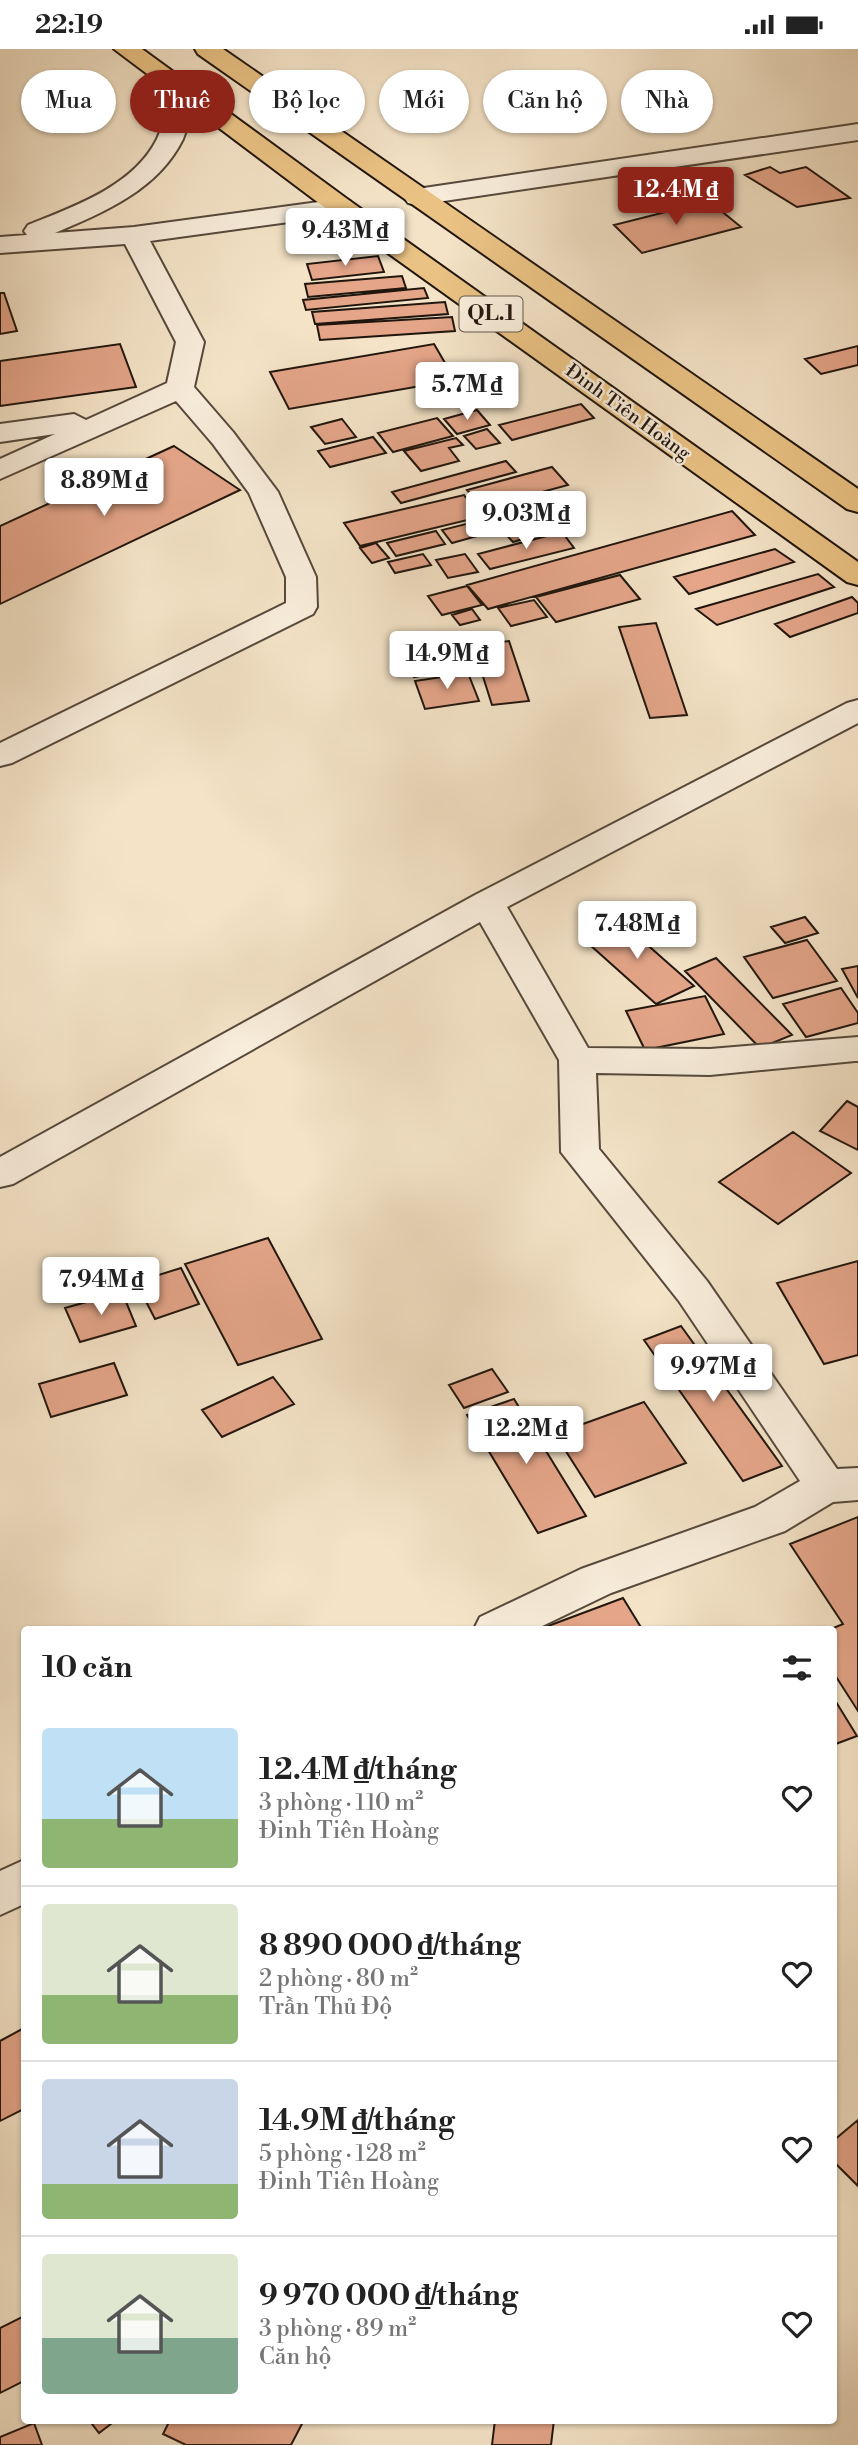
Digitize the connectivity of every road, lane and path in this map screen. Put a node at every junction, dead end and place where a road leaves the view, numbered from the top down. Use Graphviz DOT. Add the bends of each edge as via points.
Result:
graph roads {
  1 [pos="126,49"];
  2 [pos="207,49"];
  3 [pos="154,70"];
  4 [pos="235,129"];
  5 [pos="858,132"];
  6 [pos="171,133"];
  7 [pos="417,197"];
  8 [pos="341,207"];
  9 [pos="134,236"];
  10 [pos="3,244"];
  11 [pos="180,388"];
  12 [pos="111,418"];
  13 [pos="0,433"];
  14 [pos="0,470"];
  15 [pos="858,503"];
  16 [pos="858,576"];
  17 [pos="858,710"];
  18 [pos="0,756"];
  19 [pos="487,903"];
  20 [pos="855,1049"];
  21 [pos="577,1060"];
  22 [pos="7,1160"];
  23 [pos="842,1485"];
  24 [pos="501,1626"];
  25 [pos="21,1882"];
  26 [pos="0,1895"];
  1 -- 3 [label="highway, Đinh Tiên Hoàng / QL.1"];
  2 -- 7 [label="highway, QL.1"];
  4 -- 8 [label="highway, Đinh Tiên Hoàng / QL.1"];
  5 -- 7 [label="street"];
  6 -- 10 [label="street" via="151,166 124,188 83,212"];
  7 -- 15 [label="highway, QL.1"];
  8 -- 9 [label="street"];
  8 -- 16 [label="highway, Đinh Tiên Hoàng / QL.1"];
  9 -- 10 [label="street"];
  9 -- 11 [label="street" via="190,342"];
  11 -- 12 [label="street"];
  11 -- 18 [label="street" via="262,492 301,577 302,607"];
  12 -- 13 [label="street"];
  12 -- 14 [label="street"];
  17 -- 19 [label="street"];
  19 -- 21 [label="street"];
  19 -- 22 [label="street"];
  20 -- 21 [label="street" via="710,1062"];
  21 -- 23 [label="street" via="580,1152"];
  23 -- 24 [label="street" via="770,1519 596,1581"];
  25 -- 26 [label="street"];
}
